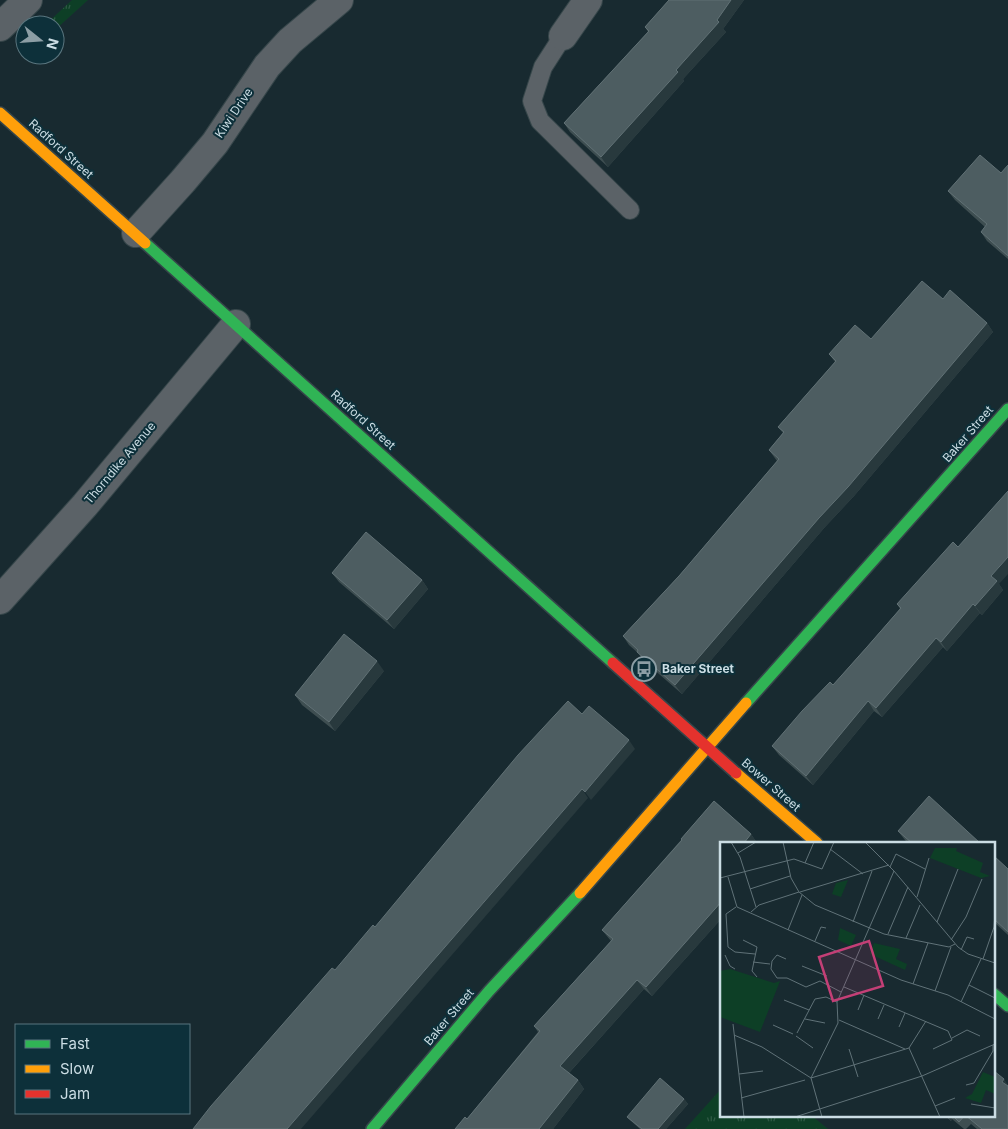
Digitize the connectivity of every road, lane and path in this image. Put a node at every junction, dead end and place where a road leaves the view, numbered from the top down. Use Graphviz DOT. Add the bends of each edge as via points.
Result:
graph roads {
  1 [pos="28,0"];
  2 [pos="339,0"];
  3 [pos="588,0"];
  4 [pos="0,27"];
  5 [pos="563,36"];
  6 [pos="0,113"];
  7 [pos="630,210"];
  8 [pos="136,233"];
  9 [pos="236,324"];
  10 [pos="1008,409"];
  11 [pos="0,600"];
  12 [pos="707,747"];
  13 [pos="816,842"];
  14 [pos="996,996"];
  15 [pos="1008,1006"];
  16 [pos="372,1129"];
  1 -- 4 [label="street"];
  2 -- 8 [label="street, Kiwi Drive" via="290,41 267,66 215,142"];
  3 -- 5 [label="street"];
  5 -- 7 [label="lane" via="543,67 532,102 540,121"];
  6 -- 8 [label="street, Radford Street"];
  8 -- 9 [label="street, Radford Street"];
  9 -- 11 [label="street, Thorndike Avenue"];
  9 -- 12 [label="street, Radford Street"];
  10 -- 12 [label="street, Baker Street"];
  12 -- 13 [label="street, Bower Street"];
  12 -- 16 [label="street, Baker Street"];
  14 -- 15 [label="street"];
}
